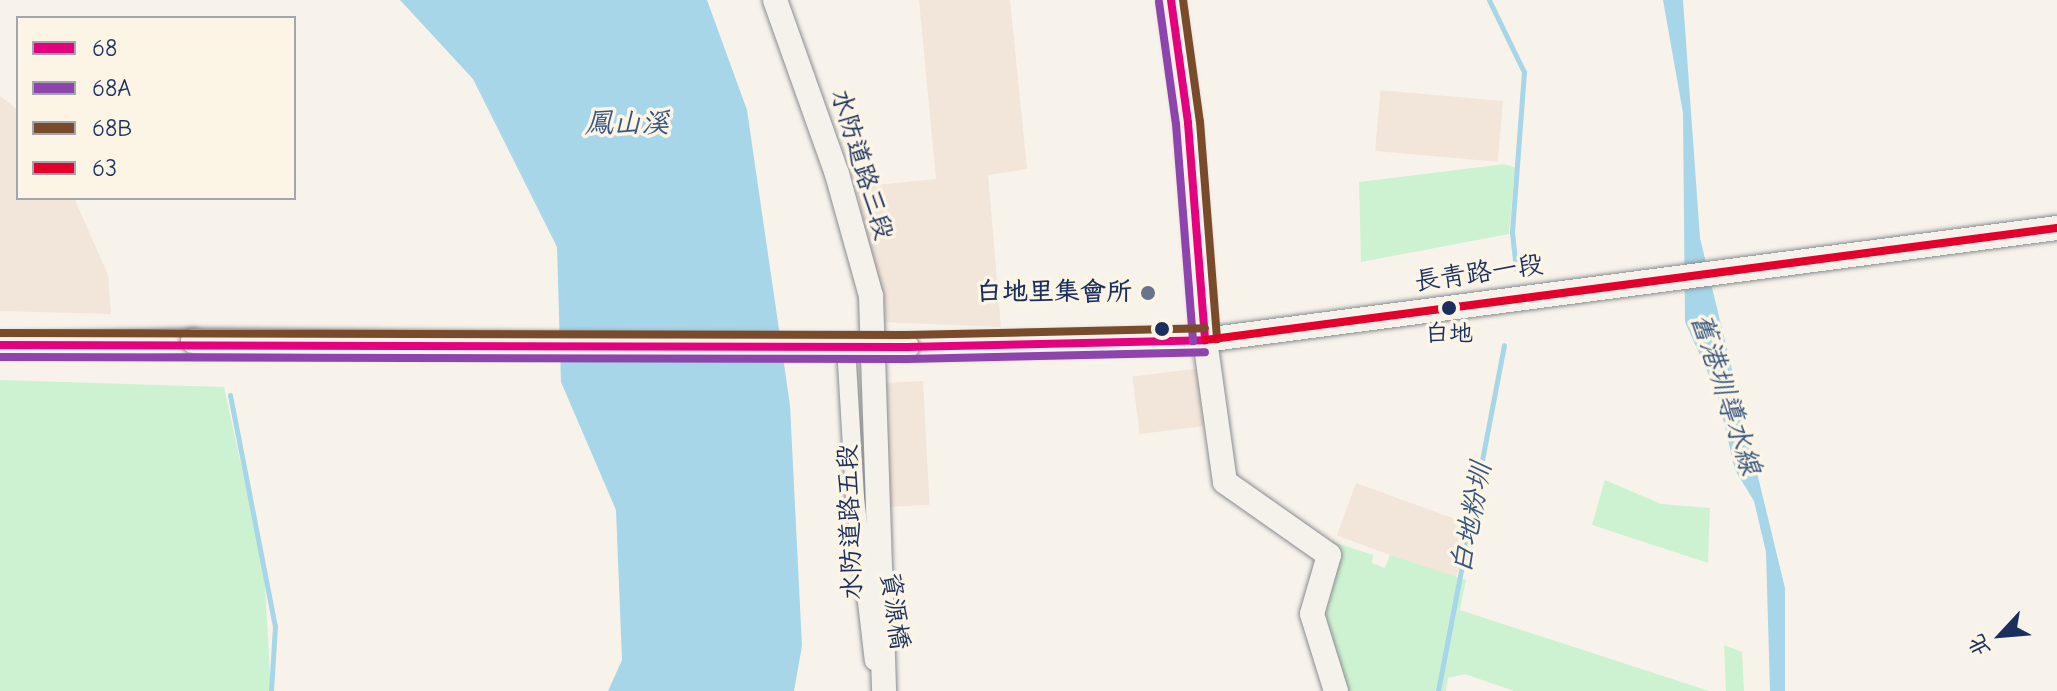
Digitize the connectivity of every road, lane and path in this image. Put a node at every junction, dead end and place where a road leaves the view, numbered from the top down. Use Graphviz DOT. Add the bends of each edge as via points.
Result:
graph roads {
  1 [pos="775,0"];
  2 [pos="1171,0"];
  3 [pos="2057,228"];
  4 [pos="1205,340"];
  5 [pos="0,345"];
  6 [pos="846,346"];
  7 [pos="873,350"];
  8 [pos="883,691"];
  9 [pos="1336,691"];
  1 -- 7 [label="street, 水防道路三段" via="837,174 868,284"];
  2 -- 4 [label="street" via="1188,123"];
  3 -- 4 [label="street, 長青路一段"];
  4 -- 6 [label="street, 長青路一段, bridge"];
  4 -- 9 [label="street" via="1225,482 1329,555 1312,614"];
  5 -- 6 [label="street, 長青路一段, bridge" via="193,341"];
  6 -- 8 [label="street, 資源橋" via="865,605"];
  7 -- 8 [label="street, 水防道路五段"];
}
